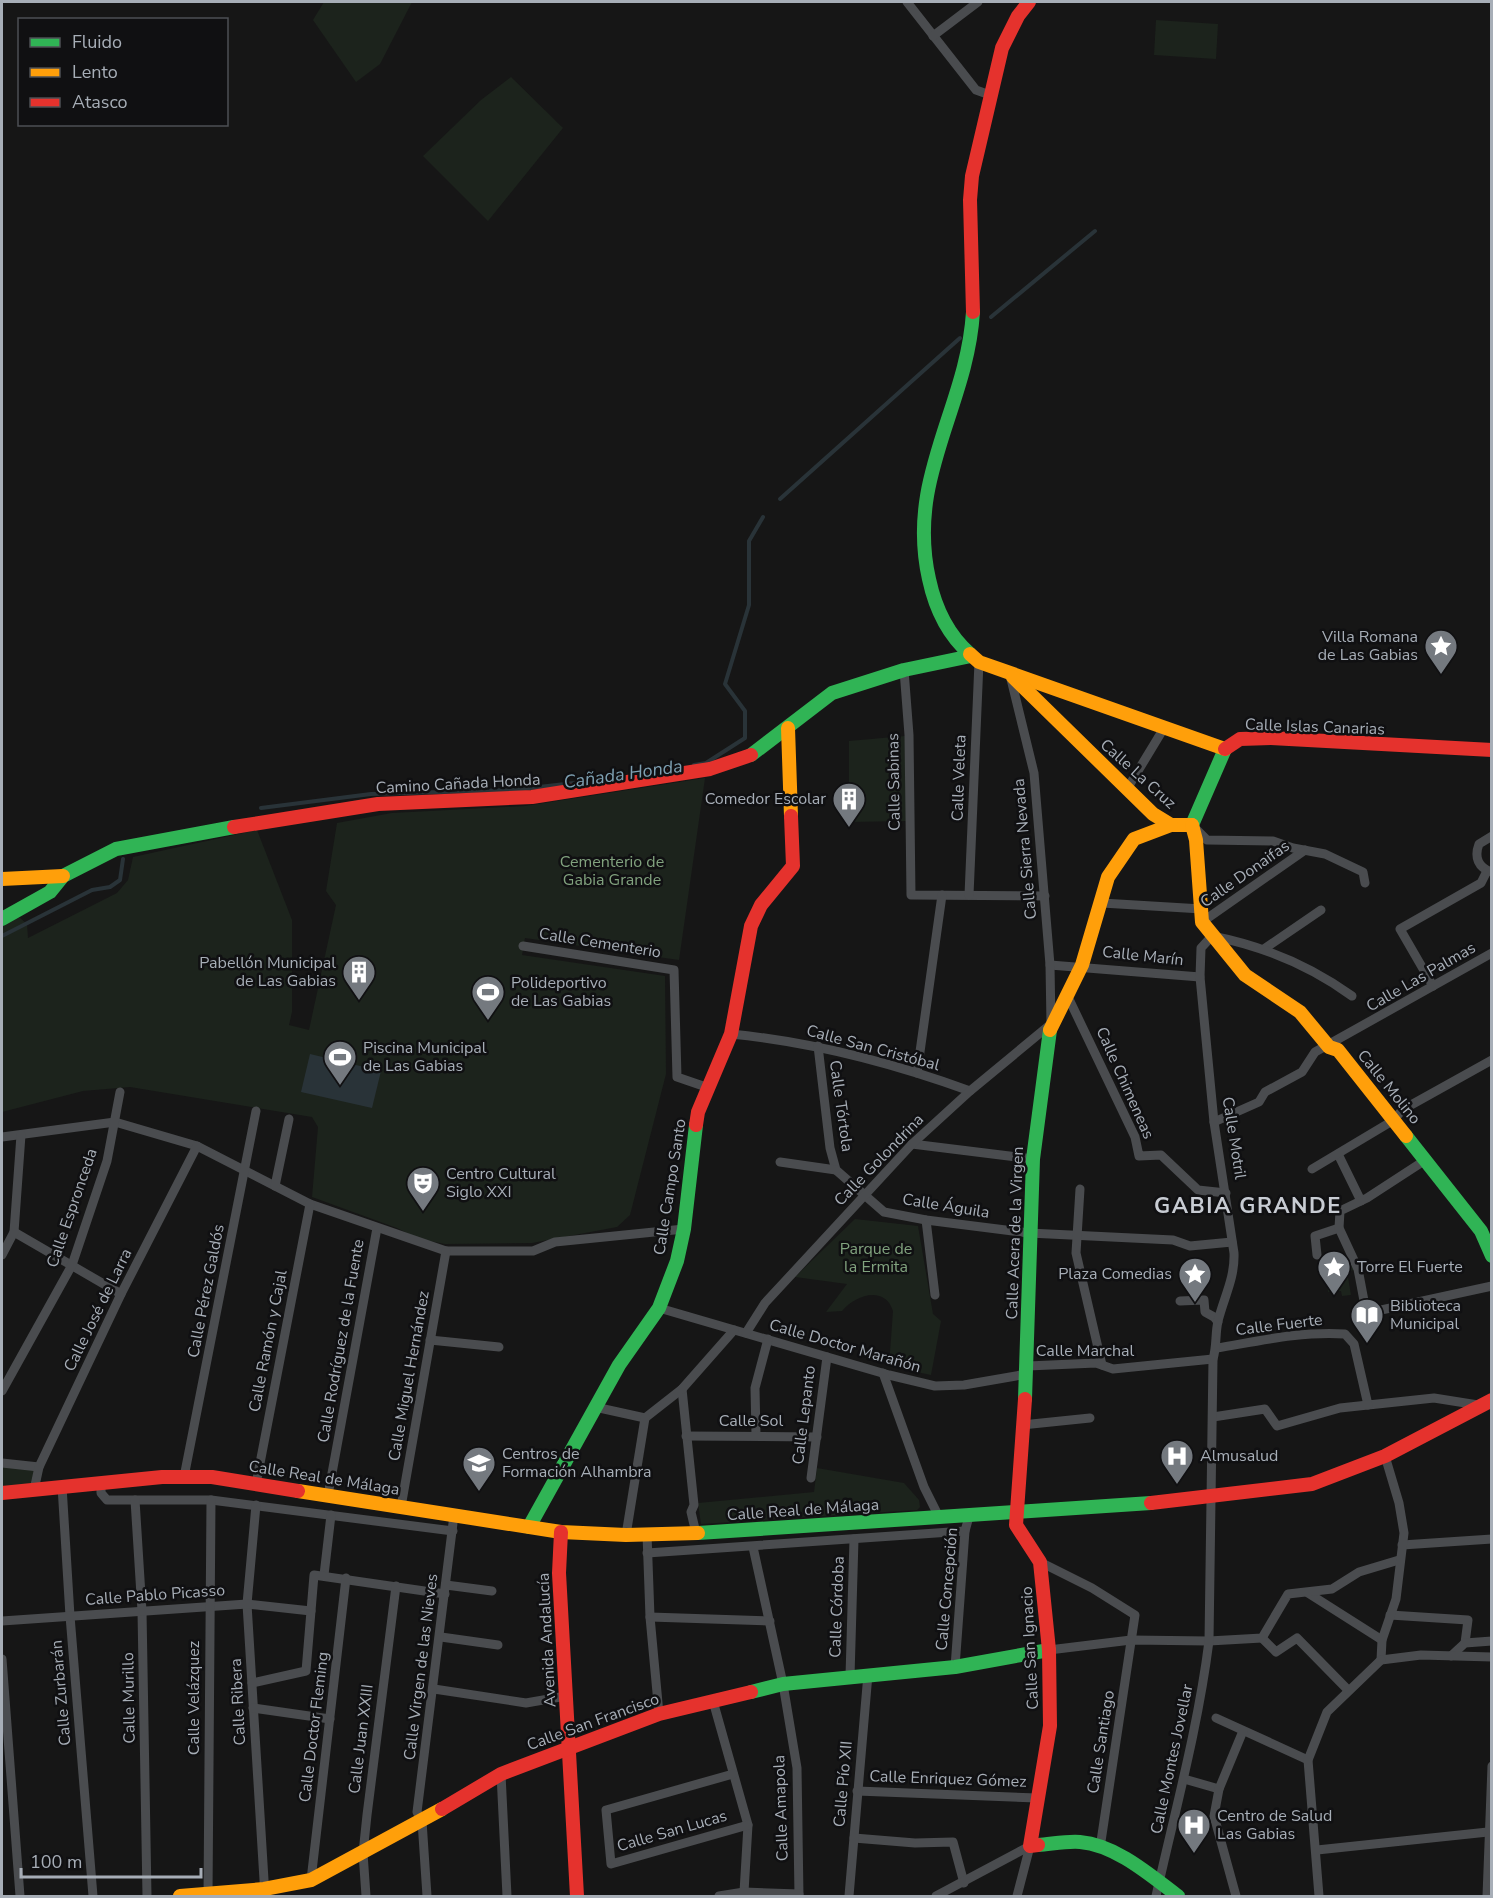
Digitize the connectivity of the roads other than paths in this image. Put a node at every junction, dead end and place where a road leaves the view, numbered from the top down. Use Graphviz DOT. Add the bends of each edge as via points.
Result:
graph roads {
  1 [pos="907,2"];
  2 [pos="978,2"];
  3 [pos="1029,2"];
  4 [pos="933,36"];
  5 [pos="990,95"];
  6 [pos="975,659"];
  7 [pos="904,670"];
  8 [pos="1009,674"];
  9 [pos="1164,728"];
  10 [pos="788,729"];
  11 [pos="1225,749"];
  12 [pos="1491,750"];
  13 [pos="1128,789"];
  14 [pos="1170,825"];
  15 [pos="1192,825"];
  16 [pos="1491,836"];
  17 [pos="1305,850"];
  18 [pos="1489,871"];
  19 [pos="63,876"];
  20 [pos="2,879"];
  21 [pos="1365,883"];
  22 [pos="942,895"];
  23 [pos="969,895"];
  24 [pos="1045,896"];
  25 [pos="1102,903"];
  26 [pos="1321,910"];
  27 [pos="1202,916"];
  28 [pos="2,919"];
  29 [pos="1212,936"];
  30 [pos="523,946"];
  31 [pos="1264,949"];
  32 [pos="1491,953"];
  33 [pos="1050,965"];
  34 [pos="1082,965"];
  35 [pos="1200,977"];
  36 [pos="1433,986"];
  37 [pos="1352,996"];
  38 [pos="1068,997"];
  39 [pos="1051,1024"];
  40 [pos="731,1034"];
  41 [pos="818,1046"];
  42 [pos="1329,1047"];
  43 [pos="1491,1060"];
  44 [pos="917,1073"];
  45 [pos="710,1088"];
  46 [pos="970,1091"];
  47 [pos="120,1092"];
  48 [pos="256,1112"];
  49 [pos="289,1119"];
  50 [pos="1394,1120"];
  51 [pos="115,1122"];
  52 [pos="1214,1122"];
  53 [pos="21,1135"];
  54 [pos="2,1137"];
  55 [pos="912,1144"];
  56 [pos="197,1146"];
  57 [pos="1338,1154"];
  58 [pos="1033,1159"];
  59 [pos="1427,1159"];
  60 [pos="780,1162"];
  61 [pos="1312,1169"];
  62 [pos="836,1170"];
  63 [pos="246,1172"];
  64 [pos="275,1186"];
  65 [pos="1080,1189"];
  66 [pos="1226,1193"];
  67 [pos="863,1196"];
  68 [pos="1361,1201"];
  69 [pos="310,1204"];
  70 [pos="926,1220"];
  71 [pos="1340,1227"];
  72 [pos="377,1228"];
  73 [pos="684,1228"];
  74 [pos="14,1232"];
  75 [pos="1029,1233"];
  76 [pos="1076,1234"];
  77 [pos="1232,1242"];
  78 [pos="446,1251"];
  79 [pos="2,1255"];
  80 [pos="1317,1255"];
  81 [pos="1491,1256"];
  82 [pos="72,1264"];
  83 [pos="1491,1286"];
  84 [pos="121,1294"];
  85 [pos="935,1294"];
  86 [pos="1180,1301"];
  87 [pos="659,1308"];
  88 [pos="1218,1323"];
  89 [pos="734,1329"];
  90 [pos="746,1333"];
  91 [pos="768,1340"];
  92 [pos="430,1341"];
  93 [pos="499,1347"];
  94 [pos="1217,1348"];
  95 [pos="827,1357"];
  96 [pos="1213,1359"];
  97 [pos="1102,1365"];
  98 [pos="1027,1370"];
  99 [pos="883,1373"];
  100 [pos="682,1389"];
  101 [pos="2,1391"];
  102 [pos="1485,1402"];
  103 [pos="1368,1406"];
  104 [pos="595,1407"];
  105 [pos="1213,1417"];
  106 [pos="645,1418"];
  107 [pos="1090,1418"];
  108 [pos="1022,1425"];
  109 [pos="686,1436"];
  110 [pos="756,1436"];
  111 [pos="817,1437"];
  112 [pos="1384,1456"];
  113 [pos="2,1463"];
  114 [pos="39,1467"];
  115 [pos="184,1477"];
  116 [pos="811,1478"];
  117 [pos="101,1483"];
  118 [pos="256,1484"];
  119 [pos="62,1486"];
  120 [pos="34,1490"];
  121 [pos="2,1493"];
  122 [pos="328,1495"];
  123 [pos="1211,1496"];
  124 [pos="135,1500"];
  125 [pos="211,1500"];
  126 [pos="256,1505"];
  127 [pos="401,1507"];
  128 [pos="1016,1510"];
  129 [pos="970,1513"];
  130 [pos="331,1515"];
  131 [pos="454,1515"];
  132 [pos="939,1517"];
  133 [pos="528,1527"];
  134 [pos="453,1531"];
  135 [pos="965,1531"];
  136 [pos="561,1532"];
  137 [pos="696,1533"];
  138 [pos="647,1534"];
  139 [pos="626,1535"];
  140 [pos="854,1539"];
  141 [pos="1491,1539"];
  142 [pos="1402,1545"];
  143 [pos="753,1547"];
  144 [pos="647,1553"];
  145 [pos="1399,1560"];
  146 [pos="1040,1562"];
  147 [pos="324,1575"];
  148 [pos="346,1578"];
  149 [pos="396,1586"];
  150 [pos="446,1589"];
  151 [pos="492,1591"];
  152 [pos="1308,1593"];
  153 [pos="247,1604"];
  154 [pos="210,1607"];
  155 [pos="142,1611"];
  156 [pos="311,1611"];
  157 [pos="1390,1615"];
  158 [pos="70,1616"];
  159 [pos="650,1617"];
  160 [pos="2,1621"];
  161 [pos="770,1621"];
  162 [pos="441,1637"];
  163 [pos="1262,1638"];
  164 [pos="1131,1640"];
  165 [pos="1382,1640"];
  166 [pos="1209,1641"];
  167 [pos="1491,1641"];
  168 [pos="1465,1643"];
  169 [pos="498,1645"];
  170 [pos="1049,1650"];
  171 [pos="1451,1656"];
  172 [pos="1491,1657"];
  173 [pos="2,1659"];
  174 [pos="1381,1660"];
  175 [pos="955,1667"];
  176 [pos="868,1674"];
  177 [pos="850,1676"];
  178 [pos="252,1683"];
  179 [pos="783,1684"];
  180 [pos="434,1689"];
  181 [pos="1348,1690"];
  182 [pos="566,1696"];
  183 [pos="713,1701"];
  184 [pos="253,1708"];
  185 [pos="658,1714"];
  186 [pos="1216,1718"];
  187 [pos="330,1719"];
  188 [pos="1242,1731"];
  189 [pos="570,1747"];
  190 [pos="1308,1760"];
  191 [pos="1491,1766"];
  192 [pos="501,1774"];
  193 [pos="733,1774"];
  194 [pos="1184,1779"];
  195 [pos="1219,1789"];
  196 [pos="857,1791"];
  197 [pos="1037,1798"];
  198 [pos="422,1821"];
  199 [pos="748,1825"];
  200 [pos="1488,1832"];
  201 [pos="854,1838"];
  202 [pos="1030,1846"];
  203 [pos="1100,1848"];
  204 [pos="1317,1850"];
  205 [pos="1490,1851"];
  206 [pos="363,1853"];
  207 [pos="311,1880"];
  208 [pos="1159,1882"];
  209 [pos="964,1883"];
  210 [pos="744,1892"];
  211 [pos="264,1893"];
  212 [pos="208,1895"];
  213 [pos="799,1895"];
  214 [pos="20,1896"];
  215 [pos="93,1896"];
  216 [pos="147,1896"];
  217 [pos="180,1896"];
  218 [pos="366,1896"];
  219 [pos="427,1896"];
  220 [pos="507,1896"];
  221 [pos="577,1896"];
  222 [pos="719,1896"];
  223 [pos="849,1896"];
  224 [pos="936,1896"];
  225 [pos="1017,1896"];
  226 [pos="1156,1896"];
  227 [pos="1178,1896"];
  228 [pos="1236,1896"];
  229 [pos="1319,1896"];
  230 [pos="1487,1896"];
  1 -- 4 [label="street"];
  2 -- 4 [label="street"];
  3 -- 5 [label="street" via="1009,31"];
  4 -- 5 [label="street" via="976,90"];
  5 -- 6 [label="street" via="970,196 970,338 929,470 924,503 926,563 933,600 956,639"];
  6 -- 7 [label="street, Camino Cañada Honda"];
  6 -- 8 [label="street"];
  6 -- 23 [label="street, Calle Veleta"];
  7 -- 10 [label="street, Camino Cañada Honda" via="832,693"];
  7 -- 22 [label="street, Calle Sabinas" via="911,895"];
  8 -- 9 [label="street"];
  8 -- 13 [label="street, Calle La Cruz"];
  8 -- 24 [label="street, Calle Sierra Nevada" via="1034,772"];
  9 -- 11 [label="street"];
  9 -- 13 [label="street"];
  10 -- 19 [label="street, Camino Cañada Honda" via="752,755 710,769 532,797 378,804 166,838 116,849"];
  10 -- 40 [label="street, Calle Campo Santo" via="793,867 753,918"];
  11 -- 12 [label="street, Calle Islas Canarias" via="1240,739 1271,738"];
  11 -- 15 [label="street, Calle La Cruz"];
  13 -- 14 [label="street, Calle La Cruz"];
  14 -- 15 [label="street, Calle La Cruz"];
  14 -- 25 [label="street, Calle Acera de la Virgen" via="1134,839 1108,876"];
  15 -- 17 [label="street" via="1207,840 1273,841"];
  15 -- 27 [label="street"];
  16 -- 18 [label="street" via="1477,850 1478,862"];
  17 -- 21 [label="street" via="1325,854 1363,872"];
  17 -- 27 [label="street, Calle Donaifas"];
  18 -- 36 [label="street" via="1481,883 1400,929"];
  19 -- 20 [label="street"];
  19 -- 28 [label="street" via="50,892"];
  22 -- 23 [label="street"];
  22 -- 44 [label="street"];
  23 -- 24 [label="street"];
  24 -- 33 [label="street, Calle Sierra Nevada"];
  25 -- 27 [label="street"];
  25 -- 34 [label="street, Calle Acera de la Virgen"];
  26 -- 31 [label="street"];
  27 -- 29 [label="street"];
  29 -- 31 [label="street"];
  29 -- 35 [label="street, Calle Motril" via="1201,948"];
  29 -- 42 [label="street, Calle Molino" via="1245,975 1300,1012"];
  30 -- 45 [label="street, Calle Cementerio" via="674,970 677,1077"];
  31 -- 37 [label="street" via="1320,973"];
  32 -- 36 [label="street, Calle Las Palmas"];
  33 -- 34 [label="street"];
  33 -- 39 [label="street, Calle Sierra Nevada"];
  34 -- 35 [label="street, Calle Marín"];
  34 -- 38 [label="street, Calle Acera de la Virgen"];
  35 -- 52 [label="street, Calle Motril"];
  36 -- 42 [label="street, Calle Las Palmas"];
  38 -- 39 [label="street, Calle Acera de la Virgen"];
  38 -- 66 [label="street, Calle Chimeneas" via="1135,1137 1140,1156 1161,1155 1198,1190"];
  39 -- 46 [label="street, Calle Golondrina"];
  39 -- 58 [label="street, Calle Acera de la Virgen"];
  40 -- 41 [label="street, Calle San Cristóbal"];
  40 -- 45 [label="street, Calle Campo Santo"];
  41 -- 44 [label="street, Calle San Cristóbal"];
  41 -- 62 [label="street, Calle Tórtola"];
  42 -- 50 [label="street, Calle Molino" via="1338,1050"];
  42 -- 52 [label="street, Calle Las Palmas" via="1315,1052 1302,1072 1265,1092 1258,1102"];
  43 -- 50 [label="street" via="1402,1110"];
  44 -- 46 [label="street, Calle San Cristóbal"];
  45 -- 73 [label="street, Calle Campo Santo" via="698,1113"];
  46 -- 55 [label="street, Calle Golondrina"];
  47 -- 51 [label="street, Calle Espronceda"];
  48 -- 63 [label="street, Calle Pérez Galdós"];
  49 -- 64 [label="street"];
  50 -- 57 [label="street"];
  50 -- 59 [label="street, Calle Molino"];
  51 -- 53 [label="street"];
  51 -- 56 [label="street"];
  51 -- 82 [label="street, Calle Espronceda" via="107,1161"];
  52 -- 66 [label="street, Calle Motril"];
  53 -- 54 [label="street"];
  53 -- 74 [label="street"];
  55 -- 58 [label="street"];
  55 -- 67 [label="street, Calle Golondrina"];
  56 -- 63 [label="street"];
  56 -- 84 [label="street, Calle José de Larra"];
  57 -- 61 [label="street"];
  57 -- 68 [label="street"];
  58 -- 75 [label="street, Calle Acera de la Virgen"];
  59 -- 68 [label="street"];
  59 -- 81 [label="street, Calle Molino" via="1481,1231"];
  60 -- 62 [label="street, Calle Tórtola"];
  62 -- 67 [label="street, Calle Tórtola"];
  63 -- 64 [label="street"];
  63 -- 115 [label="street, Calle Pérez Galdós"];
  64 -- 69 [label="street"];
  65 -- 76 [label="street"];
  66 -- 77 [label="street, Calle Motril"];
  67 -- 70 [label="street, Calle Águila" via="884,1212"];
  67 -- 90 [label="street, Calle Golondrina" via="765,1303"];
  68 -- 71 [label="street" via="1340,1211"];
  69 -- 72 [label="street"];
  69 -- 118 [label="street, Calle Ramón y Cajal"];
  70 -- 75 [label="street, Calle Águila"];
  70 -- 85 [label="street"];
  71 -- 80 [label="street" via="1316,1236"];
  71 -- 83 [label="street" via="1358,1269 1368,1319 1372,1312"];
  72 -- 78 [label="street"];
  72 -- 122 [label="street, Calle Rodríguez de la Fuente"];
  73 -- 78 [label="street" via="555,1242 533,1251"];
  73 -- 87 [label="street, Calle Campo Santo" via="677,1261"];
  74 -- 79 [label="street"];
  74 -- 82 [label="street"];
  75 -- 76 [label="street, Calle Águila"];
  75 -- 98 [label="street, Calle Acera de la Virgen"];
  76 -- 77 [label="street, Calle Águila" via="1173,1240 1190,1246"];
  76 -- 97 [label="street" via="1076,1253"];
  77 -- 88 [label="street, Calle Motril" via="1234,1275"];
  78 -- 92 [label="street, Calle Miguel Hernández"];
  82 -- 84 [label="street"];
  82 -- 101 [label="street, Calle Espronceda"];
  84 -- 114 [label="street, Calle José de Larra"];
  86 -- 88 [label="street" via="1204,1300 1205,1312"];
  87 -- 89 [label="street, Calle Doctor Marañón"];
  87 -- 104 [label="street, Calle Campo Santo"];
  88 -- 94 [label="street, Calle Motril"];
  89 -- 90 [label="street, Calle Doctor Marañón"];
  89 -- 100 [label="street"];
  90 -- 91 [label="street, Calle Doctor Marañón"];
  91 -- 95 [label="street, Calle Doctor Marañón"];
  91 -- 110 [label="street" via="755,1388"];
  92 -- 93 [label="street"];
  92 -- 127 [label="street, Calle Miguel Hernández"];
  94 -- 96 [label="street, Calle Motril"];
  94 -- 103 [label="street, Calle Fuerte" via="1297,1336 1345,1334 1354,1344"];
  95 -- 99 [label="street, Calle Doctor Marañón"];
  95 -- 111 [label="street, Calle Lepanto"];
  96 -- 97 [label="street, Calle Marchal" via="1113,1369"];
  96 -- 105 [label="street, Calle Motril"];
  97 -- 98 [label="street, Calle Marchal"];
  98 -- 99 [label="street, Calle Doctor Marañón" via="943,1386"];
  98 -- 108 [label="street, Calle Acera de la Virgen"];
  99 -- 132 [label="street" via="924,1487"];
  100 -- 106 [label="street"];
  100 -- 109 [label="street"];
  102 -- 103 [label="street" via="1434,1398"];
  102 -- 112 [label="street, Calle Real de Málaga"];
  103 -- 105 [label="street" via="1340,1408 1277,1426 1265,1409"];
  104 -- 106 [label="street"];
  104 -- 133 [label="street, Calle Campo Santo"];
  105 -- 123 [label="street, Calle Motril"];
  106 -- 139 [label="street"];
  107 -- 108 [label="street"];
  108 -- 128 [label="street, Calle Acera de la Virgen"];
  109 -- 110 [label="street, Calle Sol"];
  109 -- 137 [label="street"];
  110 -- 111 [label="street, Calle Sol"];
  111 -- 116 [label="street, Calle Lepanto"];
  112 -- 123 [label="street, Calle Real de Málaga" via="1312,1484"];
  112 -- 142 [label="street" via="1399,1503"];
  113 -- 114 [label="street"];
  114 -- 120 [label="street, Calle José de Larra"];
  115 -- 117 [label="street, Calle Real de Málaga"];
  115 -- 118 [label="street, Calle Real de Málaga"];
  117 -- 119 [label="street, Calle Real de Málaga"];
  117 -- 124 [label="street, Calle Real de Málaga" via="100,1493 107,1500"];
  118 -- 122 [label="street, Calle Real de Málaga"];
  119 -- 120 [label="street, Calle Real de Málaga"];
  119 -- 158 [label="street, Calle Zurbarán"];
  120 -- 121 [label="street, Calle Real de Málaga"];
  122 -- 127 [label="street, Calle Real de Málaga"];
  123 -- 128 [label="street, Calle Real de Málaga" via="1101,1507"];
  123 -- 166 [label="street, Calle Montes Jovellar"];
  124 -- 125 [label="street, Calle Real de Málaga"];
  124 -- 155 [label="street, Calle Murillo"];
  125 -- 126 [label="street, Calle Real de Málaga"];
  125 -- 154 [label="street, Calle Velázquez"];
  126 -- 130 [label="street, Calle Real de Málaga"];
  126 -- 153 [label="street, Calle Ribera"];
  127 -- 131 [label="street, Calle Real de Málaga"];
  128 -- 129 [label="street, Calle Real de Málaga"];
  128 -- 146 [label="street, Calle San Ignacio" via="1016,1525"];
  129 -- 132 [label="street, Calle Real de Málaga"];
  129 -- 135 [label="street, Calle Concepción"];
  130 -- 134 [label="street, Calle Real de Málaga"];
  130 -- 147 [label="street"];
  131 -- 133 [label="street, Calle Real de Málaga"];
  131 -- 134 [label="street, Calle Virgen de las Nieves"];
  132 -- 137 [label="street, Calle Real de Málaga"];
  133 -- 136 [label="street, Calle Real de Málaga"];
  134 -- 150 [label="street, Calle Virgen de las Nieves"];
  135 -- 140 [label="street, Calle Real de Málaga"];
  135 -- 175 [label="street, Calle Concepción"];
  136 -- 139 [label="street, Calle Real de Málaga"];
  136 -- 182 [label="street, Avenida Andalucía" via="559,1573"];
  137 -- 138 [label="street, Calle Real de Málaga"];
  138 -- 139 [label="street, Calle Real de Málaga"];
  138 -- 144 [label="street"];
  140 -- 143 [label="street, Calle Real de Málaga"];
  140 -- 177 [label="street, Calle Córdoba"];
  141 -- 142 [label="street"];
  142 -- 145 [label="street"];
  143 -- 144 [label="street, Calle Real de Málaga"];
  143 -- 161 [label="street, Calle Amapola"];
  144 -- 159 [label="street"];
  145 -- 152 [label="street" via="1359,1572 1332,1589"];
  145 -- 157 [label="street" via="1396,1599"];
  146 -- 164 [label="street, Calle Santiago" via="1135,1615"];
  146 -- 170 [label="street, Calle San Ignacio"];
  147 -- 148 [label="street"];
  147 -- 156 [label="street" via="314,1575"];
  148 -- 149 [label="street"];
  148 -- 187 [label="street, Calle Doctor Fleming"];
  149 -- 150 [label="street"];
  149 -- 206 [label="street, Calle Juan XXIII"];
  150 -- 151 [label="street"];
  150 -- 162 [label="street, Calle Virgen de las Nieves"];
  152 -- 163 [label="street" via="1288,1594"];
  152 -- 165 [label="street"];
  153 -- 154 [label="street, Calle Pablo Picasso"];
  153 -- 156 [label="street, Calle Pablo Picasso"];
  153 -- 178 [label="street, Calle Ribera"];
  154 -- 155 [label="street, Calle Pablo Picasso"];
  154 -- 212 [label="street, Calle Velázquez"];
  155 -- 158 [label="street, Calle Pablo Picasso"];
  155 -- 216 [label="street, Calle Murillo"];
  156 -- 178 [label="street" via="306,1671"];
  157 -- 165 [label="street"];
  157 -- 168 [label="street" via="1468,1620"];
  158 -- 160 [label="street, Calle Pablo Picasso"];
  158 -- 215 [label="street, Calle Zurbarán"];
  159 -- 161 [label="street"];
  159 -- 185 [label="street"];
  161 -- 179 [label="street, Calle Amapola"];
  162 -- 169 [label="street"];
  162 -- 180 [label="street, Calle Virgen de las Nieves"];
  163 -- 166 [label="street"];
  163 -- 181 [label="street" via="1276,1653 1297,1638"];
  164 -- 166 [label="street"];
  164 -- 170 [label="street"];
  164 -- 203 [label="street, Calle Santiago"];
  165 -- 174 [label="street"];
  166 -- 194 [label="street, Calle Montes Jovellar"];
  167 -- 168 [label="street"];
  168 -- 171 [label="street"];
  170 -- 175 [label="street, Calle San Francisco"];
  170 -- 197 [label="street, Calle San Ignacio" via="1050,1726"];
  171 -- 172 [label="street"];
  171 -- 174 [label="street" via="1421,1654"];
  173 -- 214 [label="street"];
  174 -- 181 [label="street"];
  175 -- 176 [label="street, Calle San Francisco"];
  176 -- 177 [label="street, Calle San Francisco"];
  176 -- 196 [label="street, Calle Pío XII"];
  177 -- 179 [label="street, Calle San Francisco"];
  178 -- 184 [label="street, Calle Ribera"];
  179 -- 183 [label="street, Calle San Francisco"];
  179 -- 213 [label="street, Calle Amapola" via="796,1768"];
  180 -- 182 [label="street" via="526,1703"];
  180 -- 198 [label="street, Calle Virgen de las Nieves" via="417,1812"];
  181 -- 190 [label="street" via="1326,1712"];
  182 -- 189 [label="street, Avenida Andalucía"];
  183 -- 185 [label="street, Calle San Francisco"];
  183 -- 193 [label="street"];
  184 -- 187 [label="street"];
  184 -- 211 [label="street, Calle Ribera"];
  185 -- 189 [label="street, Calle San Francisco"];
  186 -- 188 [label="street"];
  187 -- 207 [label="street, Calle Doctor Fleming"];
  188 -- 190 [label="street"];
  188 -- 195 [label="street"];
  189 -- 192 [label="street, Calle San Francisco"];
  189 -- 221 [label="street, Avenida Andalucía"];
  190 -- 204 [label="street"];
  191 -- 200 [label="street"];
  192 -- 198 [label="street, Calle San Francisco"];
  192 -- 220 [label="street"];
  193 -- 199 [label="street"];
  193 -- 199 [label="street, Calle San Lucas" via="606,1810 611,1864"];
  194 -- 195 [label="street"];
  194 -- 208 [label="street, Calle Montes Jovellar"];
  195 -- 228 [label="street" via="1214,1816"];
  196 -- 197 [label="street, Calle Enriquez Gómez"];
  196 -- 201 [label="street, Calle Pío XII"];
  197 -- 202 [label="street, Calle San Ignacio"];
  198 -- 206 [label="street, Calle San Francisco"];
  198 -- 219 [label="street, Calle Virgen de las Nieves"];
  199 -- 210 [label="street"];
  200 -- 204 [label="street"];
  200 -- 205 [label="street"];
  201 -- 209 [label="street" via="953,1842"];
  201 -- 223 [label="street, Calle Pío XII"];
  202 -- 203 [label="street" via="1082,1842"];
  202 -- 209 [label="street"];
  202 -- 225 [label="street, Calle San Ignacio"];
  203 -- 208 [label="street"];
  204 -- 229 [label="street"];
  205 -- 230 [label="street"];
  206 -- 207 [label="street, Calle San Francisco"];
  206 -- 218 [label="street, Calle Juan XXIII"];
  207 -- 211 [label="street, Calle San Francisco"];
  208 -- 226 [label="street, Calle Montes Jovellar"];
  208 -- 227 [label="street"];
  209 -- 224 [label="street"];
  210 -- 213 [label="street"];
  210 -- 222 [label="street"];
  211 -- 212 [label="street, Calle San Francisco"];
  212 -- 217 [label="street, Calle San Francisco"];
}
